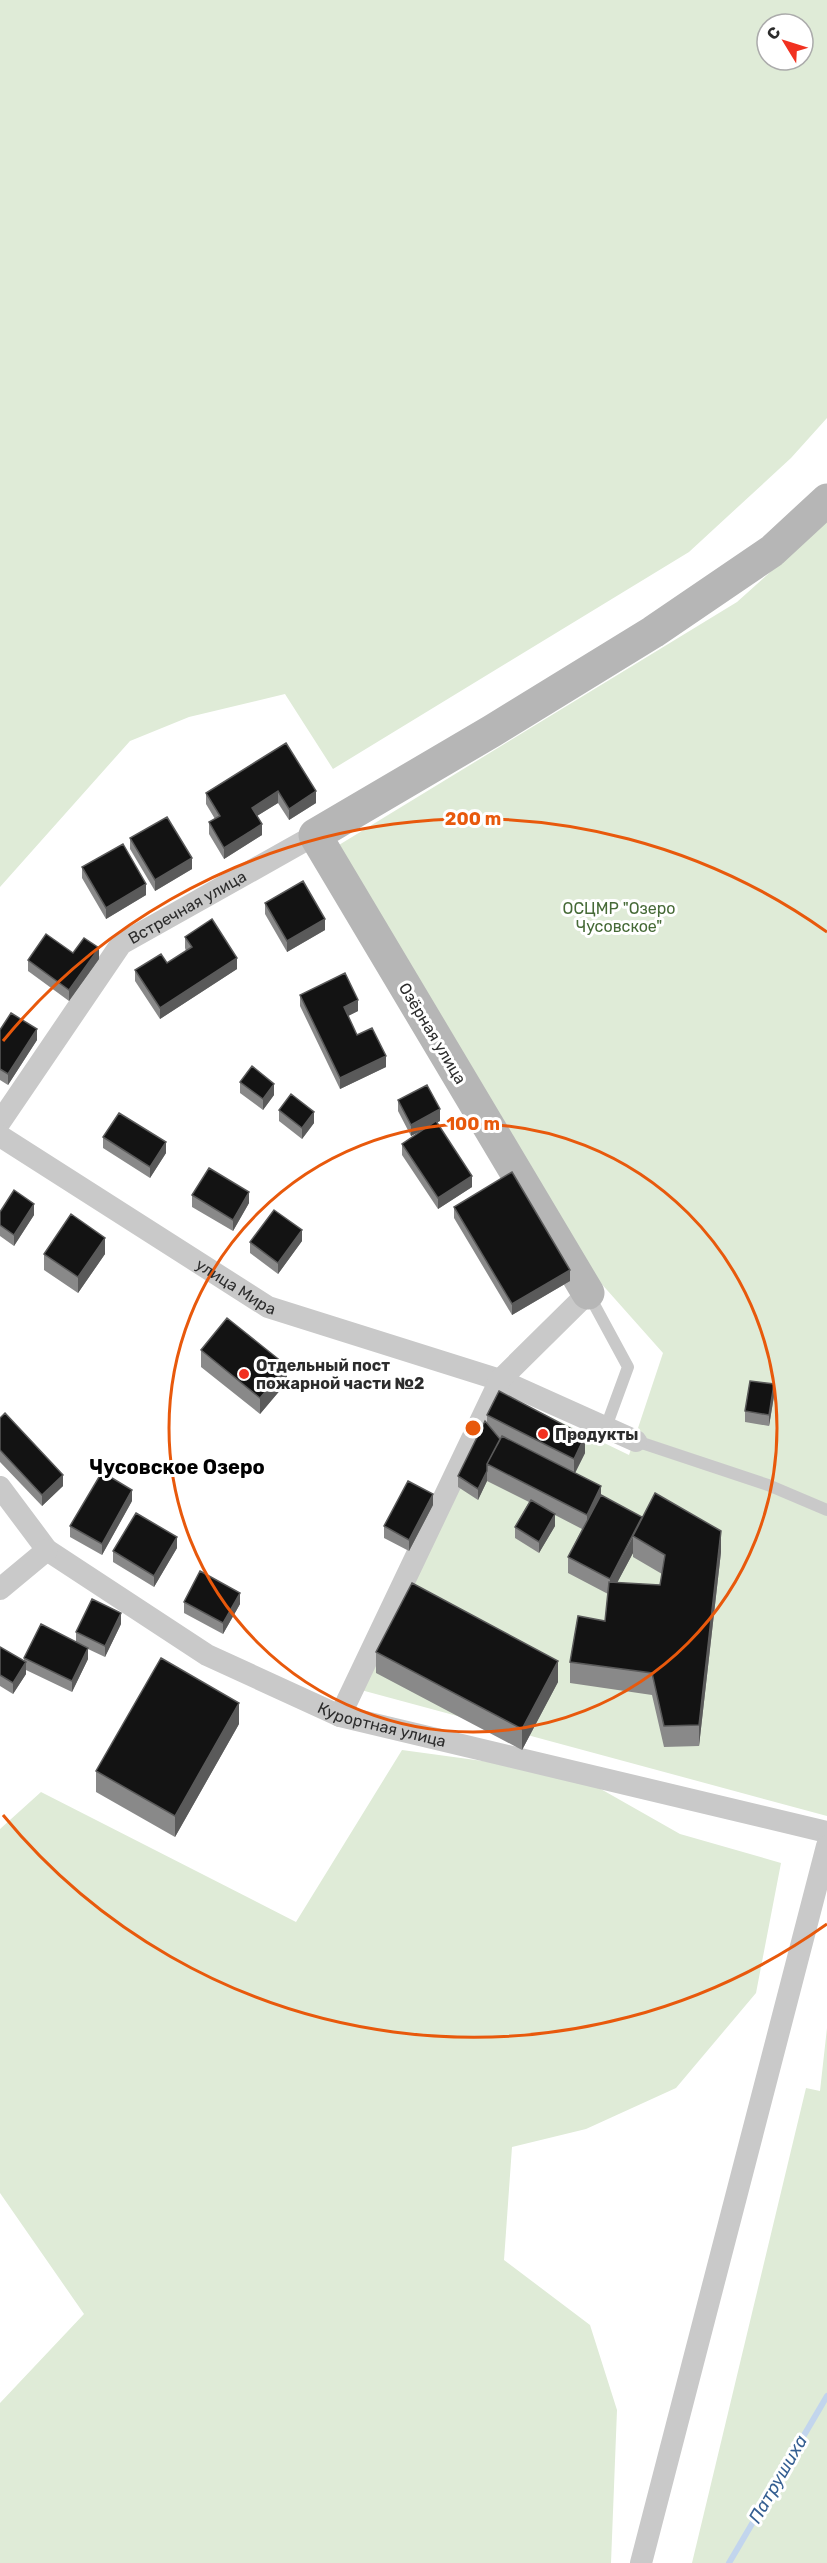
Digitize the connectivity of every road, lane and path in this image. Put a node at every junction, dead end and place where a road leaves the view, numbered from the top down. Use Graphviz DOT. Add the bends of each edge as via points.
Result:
graph roads {
  1 [pos="827,500"];
  2 [pos="315,835"];
  3 [pos="0,1122"];
  4 [pos="0,1136"];
  5 [pos="588,1293"];
  6 [pos="500,1380"];
  7 [pos="606,1427"];
  8 [pos="636,1441"];
  9 [pos="0,1487"];
  10 [pos="827,1510"];
  11 [pos="47,1550"];
  12 [pos="0,1589"];
  13 [pos="340,1716"];
  14 [pos="827,1832"];
  15 [pos="827,1846"];
  16 [pos="641,2563"];
  1 -- 2 [label="street" via="772,552 653,632"];
  2 -- 3 [label="street, Встречная улица" via="121,944"];
  2 -- 5 [label="street, Озёрная улица"];
  4 -- 6 [label="street, улица Мира" via="268,1307"];
  5 -- 6 [label="street"];
  5 -- 7 [label="lane" via="628,1367"];
  6 -- 7 [label="street, улица Мира"];
  6 -- 13 [label="street"];
  7 -- 8 [label="street, улица Мира"];
  8 -- 10 [label="lane" via="768,1485"];
  9 -- 11 [label="street, Курортная улица"];
  11 -- 12 [label="street"];
  11 -- 13 [label="street, Курортная улица" via="207,1655"];
  13 -- 14 [label="street, Курортная улица"];
  15 -- 16 [label="street"];
}
